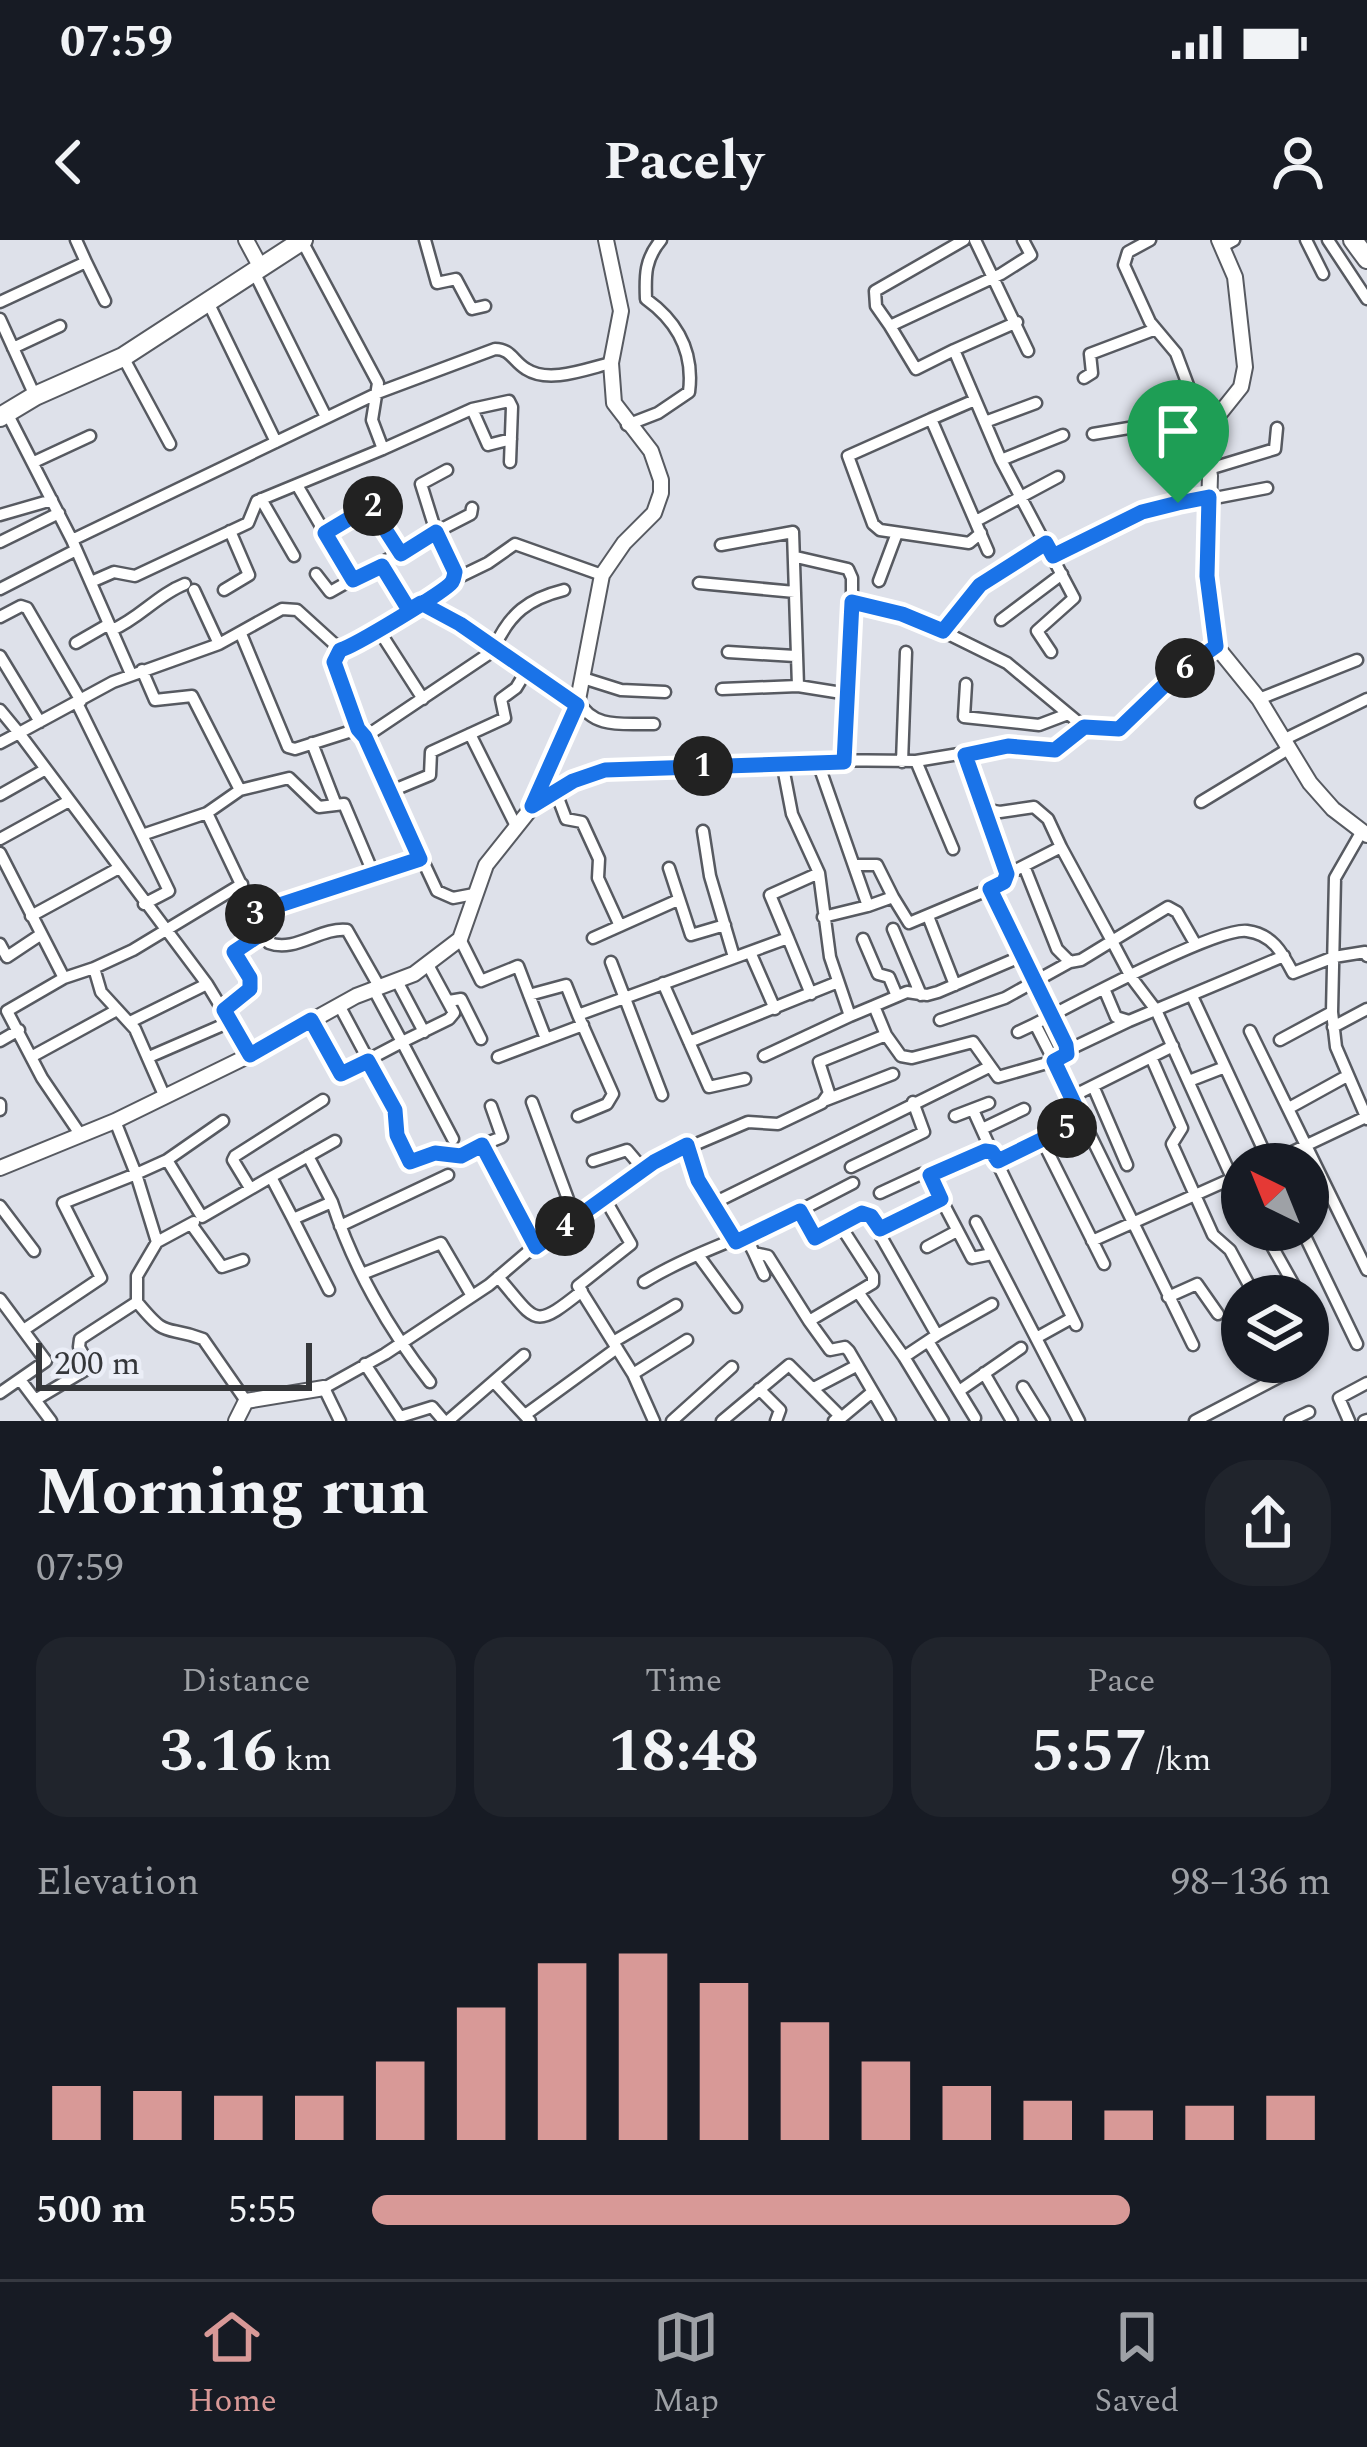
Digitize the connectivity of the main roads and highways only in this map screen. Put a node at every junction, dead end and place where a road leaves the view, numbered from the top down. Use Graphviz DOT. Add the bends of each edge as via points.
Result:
graph roads {
  1 [pos="302,240"];
  2 [pos="1354,240"];
  3 [pos="1367,260"];
  4 [pos="4,415"];
  1 -- 4 [label="main road" via="124,357"];
  2 -- 3 [label="main road"];
}
